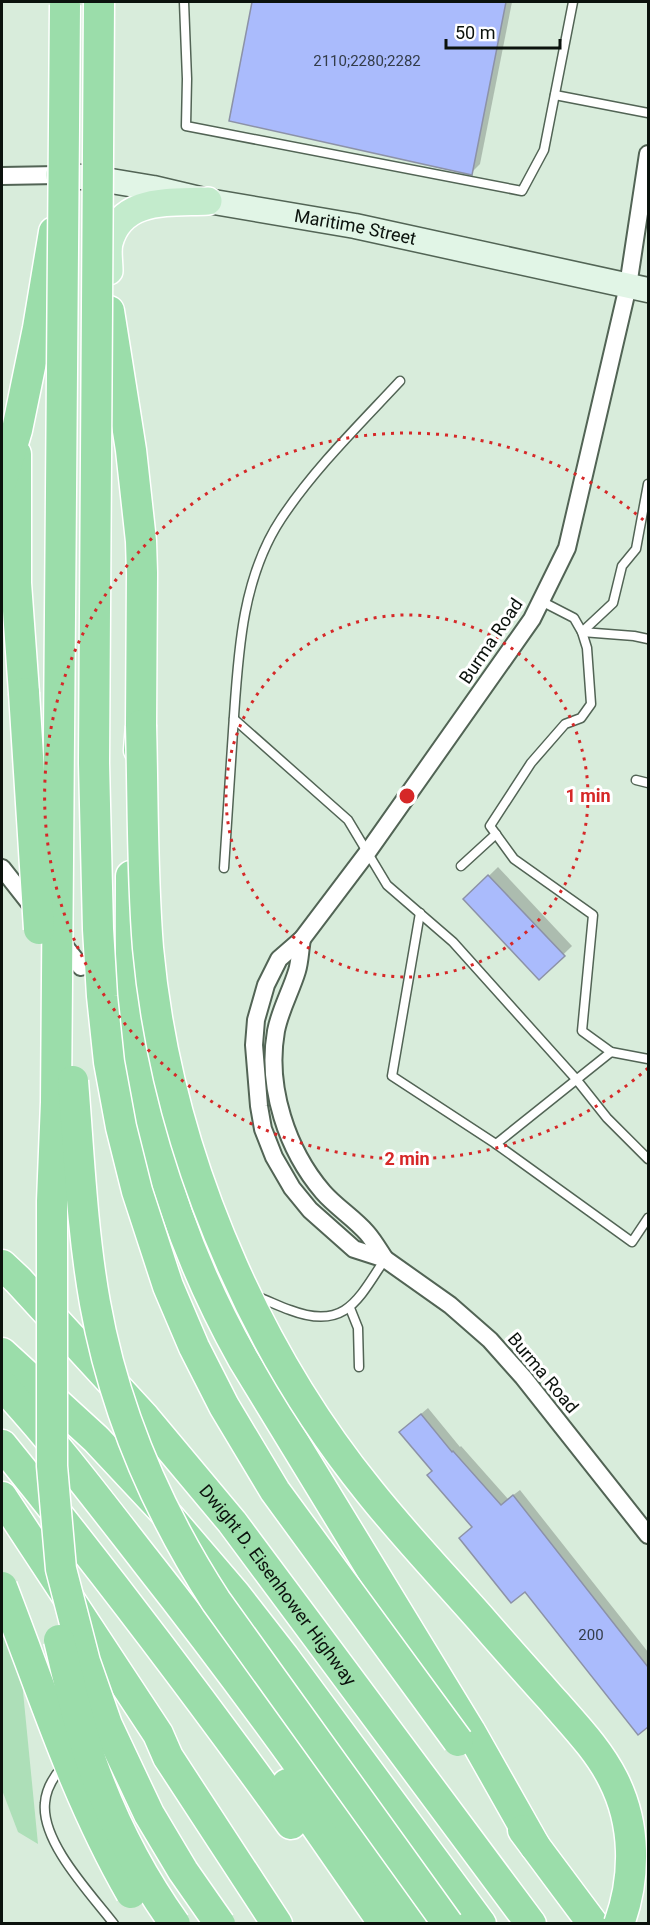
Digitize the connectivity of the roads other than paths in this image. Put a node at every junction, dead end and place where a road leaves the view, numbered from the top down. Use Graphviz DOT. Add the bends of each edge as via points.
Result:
graph roads {
  1 [pos="63,2"];
  2 [pos="97,2"];
  3 [pos="184,2"];
  4 [pos="573,2"];
  5 [pos="555,95"];
  6 [pos="648,113"];
  7 [pos="648,154"];
  8 [pos="58,175"];
  9 [pos="2,176"];
  10 [pos="93,178"];
  11 [pos="208,201"];
  12 [pos="638,288"];
  13 [pos="108,311"];
  14 [pos="400,381"];
  15 [pos="17,430"];
  16 [pos="2,480"];
  17 [pos="648,484"];
  18 [pos="541,601"];
  19 [pos="582,632"];
  20 [pos="648,639"];
  21 [pos="234,719"];
  22 [pos="141,725"];
  23 [pos="636,780"];
  24 [pos="648,783"];
  25 [pos="58,802"];
  26 [pos="496,834"];
  27 [pos="367,853"];
  28 [pos="461,866"];
  29 [pos="2,868"];
  30 [pos="224,868"];
  31 [pos="420,913"];
  32 [pos="302,939"];
  33 [pos="81,966"];
  34 [pos="611,1052"];
  35 [pos="648,1059"];
  36 [pos="576,1079"];
  37 [pos="496,1144"];
  38 [pos="648,1159"];
  39 [pos="52,1201"];
  40 [pos="648,1218"];
  41 [pos="385,1259"];
  42 [pos="7,1269"];
  43 [pos="231,1286"];
  44 [pos="350,1308"];
  45 [pos="2,1353"];
  46 [pos="359,1367"];
  47 [pos="2,1385"];
  48 [pos="2,1413"];
  49 [pos="2,1445"];
  50 [pos="2,1497"];
  51 [pos="648,1535"];
  52 [pos="61,1569"];
  53 [pos="2,1587"];
  54 [pos="113,1666"];
  55 [pos="464,1736"];
  56 [pos="92,1743"];
  57 [pos="83,1750"];
  58 [pos="74,1757"];
  59 [pos="168,1757"];
  60 [pos="114,1923"];
  61 [pos="151,1923"];
  62 [pos="174,1923"];
  63 [pos="219,1923"];
  64 [pos="277,1923"];
  65 [pos="359,1923"];
  66 [pos="384,1923"];
  67 [pos="411,1923"];
  68 [pos="448,1923"];
  69 [pos="481,1923"];
  70 [pos="531,1923"];
  71 [pos="593,1923"];
  72 [pos="619,1923"];
  1 -- 8 [label="main road"];
  1 -- 25 [label="highway, bridge"];
  2 -- 10 [label="main road"];
  2 -- 55 [label="highway, bridge" via="94,763 102,996 121,1127 136,1191 168,1286 224,1406 275,1491"];
  3 -- 5 [label="lane" via="186,126 522,190 544,150"];
  4 -- 5 [label="lane"];
  5 -- 6 [label="lane"];
  7 -- 12 [label="street, Burma Road"];
  8 -- 9 [label="street"];
  8 -- 10 [label="main road, Maritime Street"];
  8 -- 15 [label="highway" via="54,238"];
  10 -- 11 [label="main road, Maritime Street"];
  10 -- 13 [label="main road"];
  11 -- 12 [label="main road, Maritime Street" via="355,225"];
  11 -- 13 [label="main road" via="148,204 130,212 116,226 109,244"];
  12 -- 18 [label="street, Burma Road" via="567,548"];
  13 -- 22 [label="highway" via="133,468 142,565"];
  14 -- 21 [label="lane" via="316,473 280,520 264,552 241,630"];
  15 -- 16 [label="highway"];
  15 -- 39 [label="highway, bridge" via="16,583"];
  17 -- 19 [label="lane" via="636,549 622,566 613,603"];
  18 -- 19 [label="lane" via="574,618"];
  18 -- 27 [label="street, Burma Road"];
  19 -- 20 [label="lane"];
  19 -- 26 [label="lane" via="591,704 581,718 565,724 531,763 490,826"];
  21 -- 27 [label="lane" via="348,820"];
  21 -- 30 [label="lane"];
  22 -- 55 [label="highway, bridge" via="131,856 132,990 143,1088 173,1203 199,1272 243,1359"];
  22 -- 72 [label="highway, bridge" via="146,917 155,999 181,1122 219,1236 277,1354 335,1447 389,1516 564,1713 605,1765 626,1811 631,1845 628,1895"];
  23 -- 24 [label="lane"];
  25 -- 39 [label="highway, bridge"];
  25 -- 68 [label="highway, bridge" via="71,1061 88,1251 100,1327 126,1420 159,1499 204,1583"];
  26 -- 28 [label="lane"];
  26 -- 34 [label="lane" via="514,859 593,915 582,1031"];
  27 -- 31 [label="lane" via="387,885"];
  27 -- 32 [label="street, Burma Road"];
  29 -- 33 [label="street"];
  31 -- 36 [label="lane" via="453,942"];
  31 -- 37 [label="lane" via="392,1076"];
  32 -- 41 [label="street, Burma Road" via="297,971 276,1030 276,1090 296,1153 309,1174 366,1232"];
  32 -- 41 [label="street, Burma Road" via="279,959 256,1020 254,1045 263,1129 291,1188 310,1210 354,1249"];
  34 -- 35 [label="lane"];
  34 -- 36 [label="lane"];
  36 -- 37 [label="lane"];
  36 -- 38 [label="lane" via="607,1118"];
  37 -- 40 [label="lane" via="632,1242"];
  39 -- 52 [label="highway, bridge" via="52,1466"];
  41 -- 44 [label="lane"];
  41 -- 51 [label="street, Burma Road" via="450,1305 489,1340"];
  42 -- 70 [label="highway, Dwight D. Eisenhower Highway" via="145,1418 232,1522"];
  43 -- 44 [label="lane" via="311,1316 331,1316"];
  44 -- 46 [label="lane" via="358,1328"];
  45 -- 69 [label="highway" via="96,1439 235,1594"];
  47 -- 67 [label="highway" via="181,1606"];
  48 -- 66 [label="highway" via="182,1641"];
  49 -- 65 [label="highway" via="200,1700"];
  50 -- 54 [label="highway"];
  52 -- 62 [label="highway, bridge" via="54,1618 89,1754 119,1827"];
  52 -- 63 [label="highway, bridge" via="85,1662 107,1725 149,1814"];
  53 -- 61 [label="highway, bridge" via="87,1808"];
  54 -- 59 [label="highway" via="158,1734"];
  54 -- 59 [label="highway" via="123,1689 123,1704 115,1723 102,1736 132,1735"];
  55 -- 71 [label="highway" via="535,1846"];
  56 -- 57 [label="lane"];
  58 -- 60 [label="lane" via="48,1788 45,1814 53,1839 70,1867"];
  59 -- 64 [label="highway"];
}
